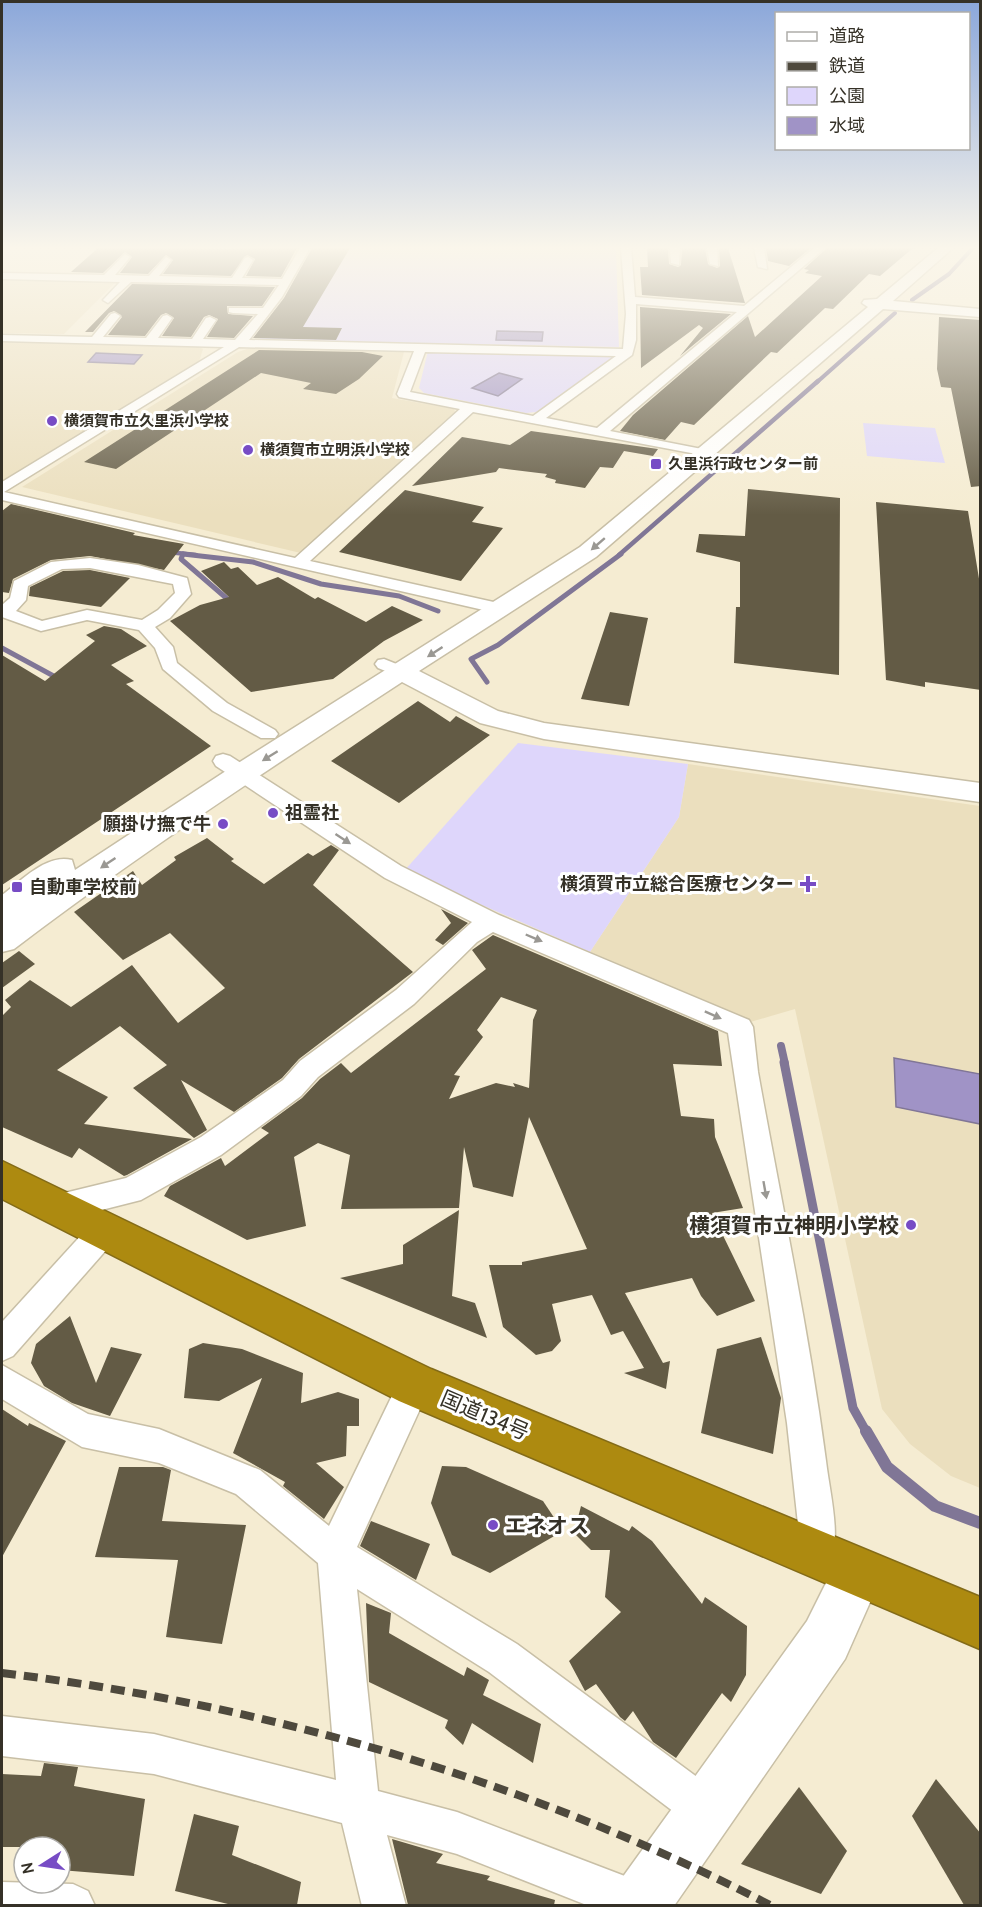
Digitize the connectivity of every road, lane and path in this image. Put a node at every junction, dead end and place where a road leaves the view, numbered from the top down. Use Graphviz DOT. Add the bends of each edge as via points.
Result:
graph roads {
  1 [pos="98,337"];
  2 [pos="153,337"];
  3 [pos="199,337"];
  4 [pos="245,337"];
  5 [pos="631,337"];
  6 [pos="715,337"];
  7 [pos="832,337"];
  8 [pos="2,338"];
  9 [pos="95,340"];
  10 [pos="150,341"];
  11 [pos="196,342"];
  12 [pos="237,343"];
  13 [pos="421,347"];
  14 [pos="628,353"];
  15 [pos="470,407"];
  16 [pos="535,420"];
  17 [pos="599,433"];
  18 [pos="694,452"];
  19 [pos="2,488"];
  20 [pos="2,496"];
  21 [pos="300,562"];
  22 [pos="490,607"];
  23 [pos="145,626"];
  24 [pos="394,668"];
  25 [pos="268,734"];
  26 [pos="233,767"];
  27 [pos="981,793"];
  28 [pos="98,843"];
  29 [pos="79,856"];
  30 [pos="2,911"];
  31 [pos="491,921"];
  32 [pos="2,940"];
  33 [pos="2,1179"];
  34 [pos="58,1207"];
  35 [pos="105,1230"];
  36 [pos="2,1345"];
  37 [pos="2,1381"];
  38 [pos="415,1385"];
  39 [pos="335,1554"];
  40 [pos="837,1564"];
  41 [pos="981,1623"];
  42 [pos="2,1737"];
  43 [pos="359,1807"];
  44 [pos="705,1809"];
  45 [pos="2,1904"];
  46 [pos="73,1905"];
  47 [pos="384,1905"];
  48 [pos="641,1905"];
  1 -- 9 [label="street"];
  2 -- 10 [label="street"];
  3 -- 11 [label="street"];
  4 -- 12 [label="street"];
  5 -- 14 [label="street"];
  6 -- 17 [label="street"];
  7 -- 18 [label="street"];
  8 -- 9 [label="street"];
  9 -- 10 [label="street"];
  10 -- 11 [label="street"];
  11 -- 12 [label="street"];
  12 -- 13 [label="street"];
  12 -- 19 [label="street"];
  13 -- 14 [label="street"];
  13 -- 15 [label="street" via="403,394"];
  14 -- 16 [label="street"];
  15 -- 16 [label="street"];
  15 -- 21 [label="street"];
  16 -- 17 [label="street"];
  17 -- 18 [label="street"];
  18 -- 22 [label="street" via="588,552"];
  20 -- 21 [label="street"];
  21 -- 22 [label="street"];
  22 -- 24 [label="street"];
  23 -- 23 [label="street" via="87,615 41,626 4,612 18,600 20,584 61,564 85,563 181,581 183,594 164,614"];
  23 -- 25 [label="street" via="164,647 169,665 220,707"];
  24 -- 25 [label="street"];
  24 -- 26 [label="street, one-way"];
  24 -- 27 [label="street" via="489,717 544,731"];
  25 -- 26 [label="street"];
  26 -- 28 [label="street"];
  26 -- 31 [label="street, one-way" via="393,872"];
  26 -- 32 [label="street, one-way"];
  29 -- 30 [label="street"];
  31 -- 34 [label="street" via="469,936 405,998 309,1069 292,1088 211,1146 131,1190"];
  31 -- 40 [label="street, one-way" via="740,1027 804,1423 816,1524"];
  33 -- 34 [label="highway, 国道134号"];
  34 -- 35 [label="highway, 国道134号"];
  35 -- 36 [label="street"];
  35 -- 38 [label="highway, 国道134号"];
  37 -- 39 [label="street" via="82,1430 159,1446 248,1482"];
  38 -- 39 [label="street"];
  38 -- 40 [label="highway, 国道134号"];
  39 -- 43 [label="street"];
  39 -- 44 [label="street" via="503,1658"];
  40 -- 41 [label="highway, 国道134号"];
  40 -- 44 [label="street" via="826,1640"];
  42 -- 43 [label="street" via="154,1754"];
  43 -- 47 [label="street"];
  43 -- 48 [label="street" via="457,1833"];
  44 -- 48 [label="street"];
  45 -- 46 [label="street"];
}
